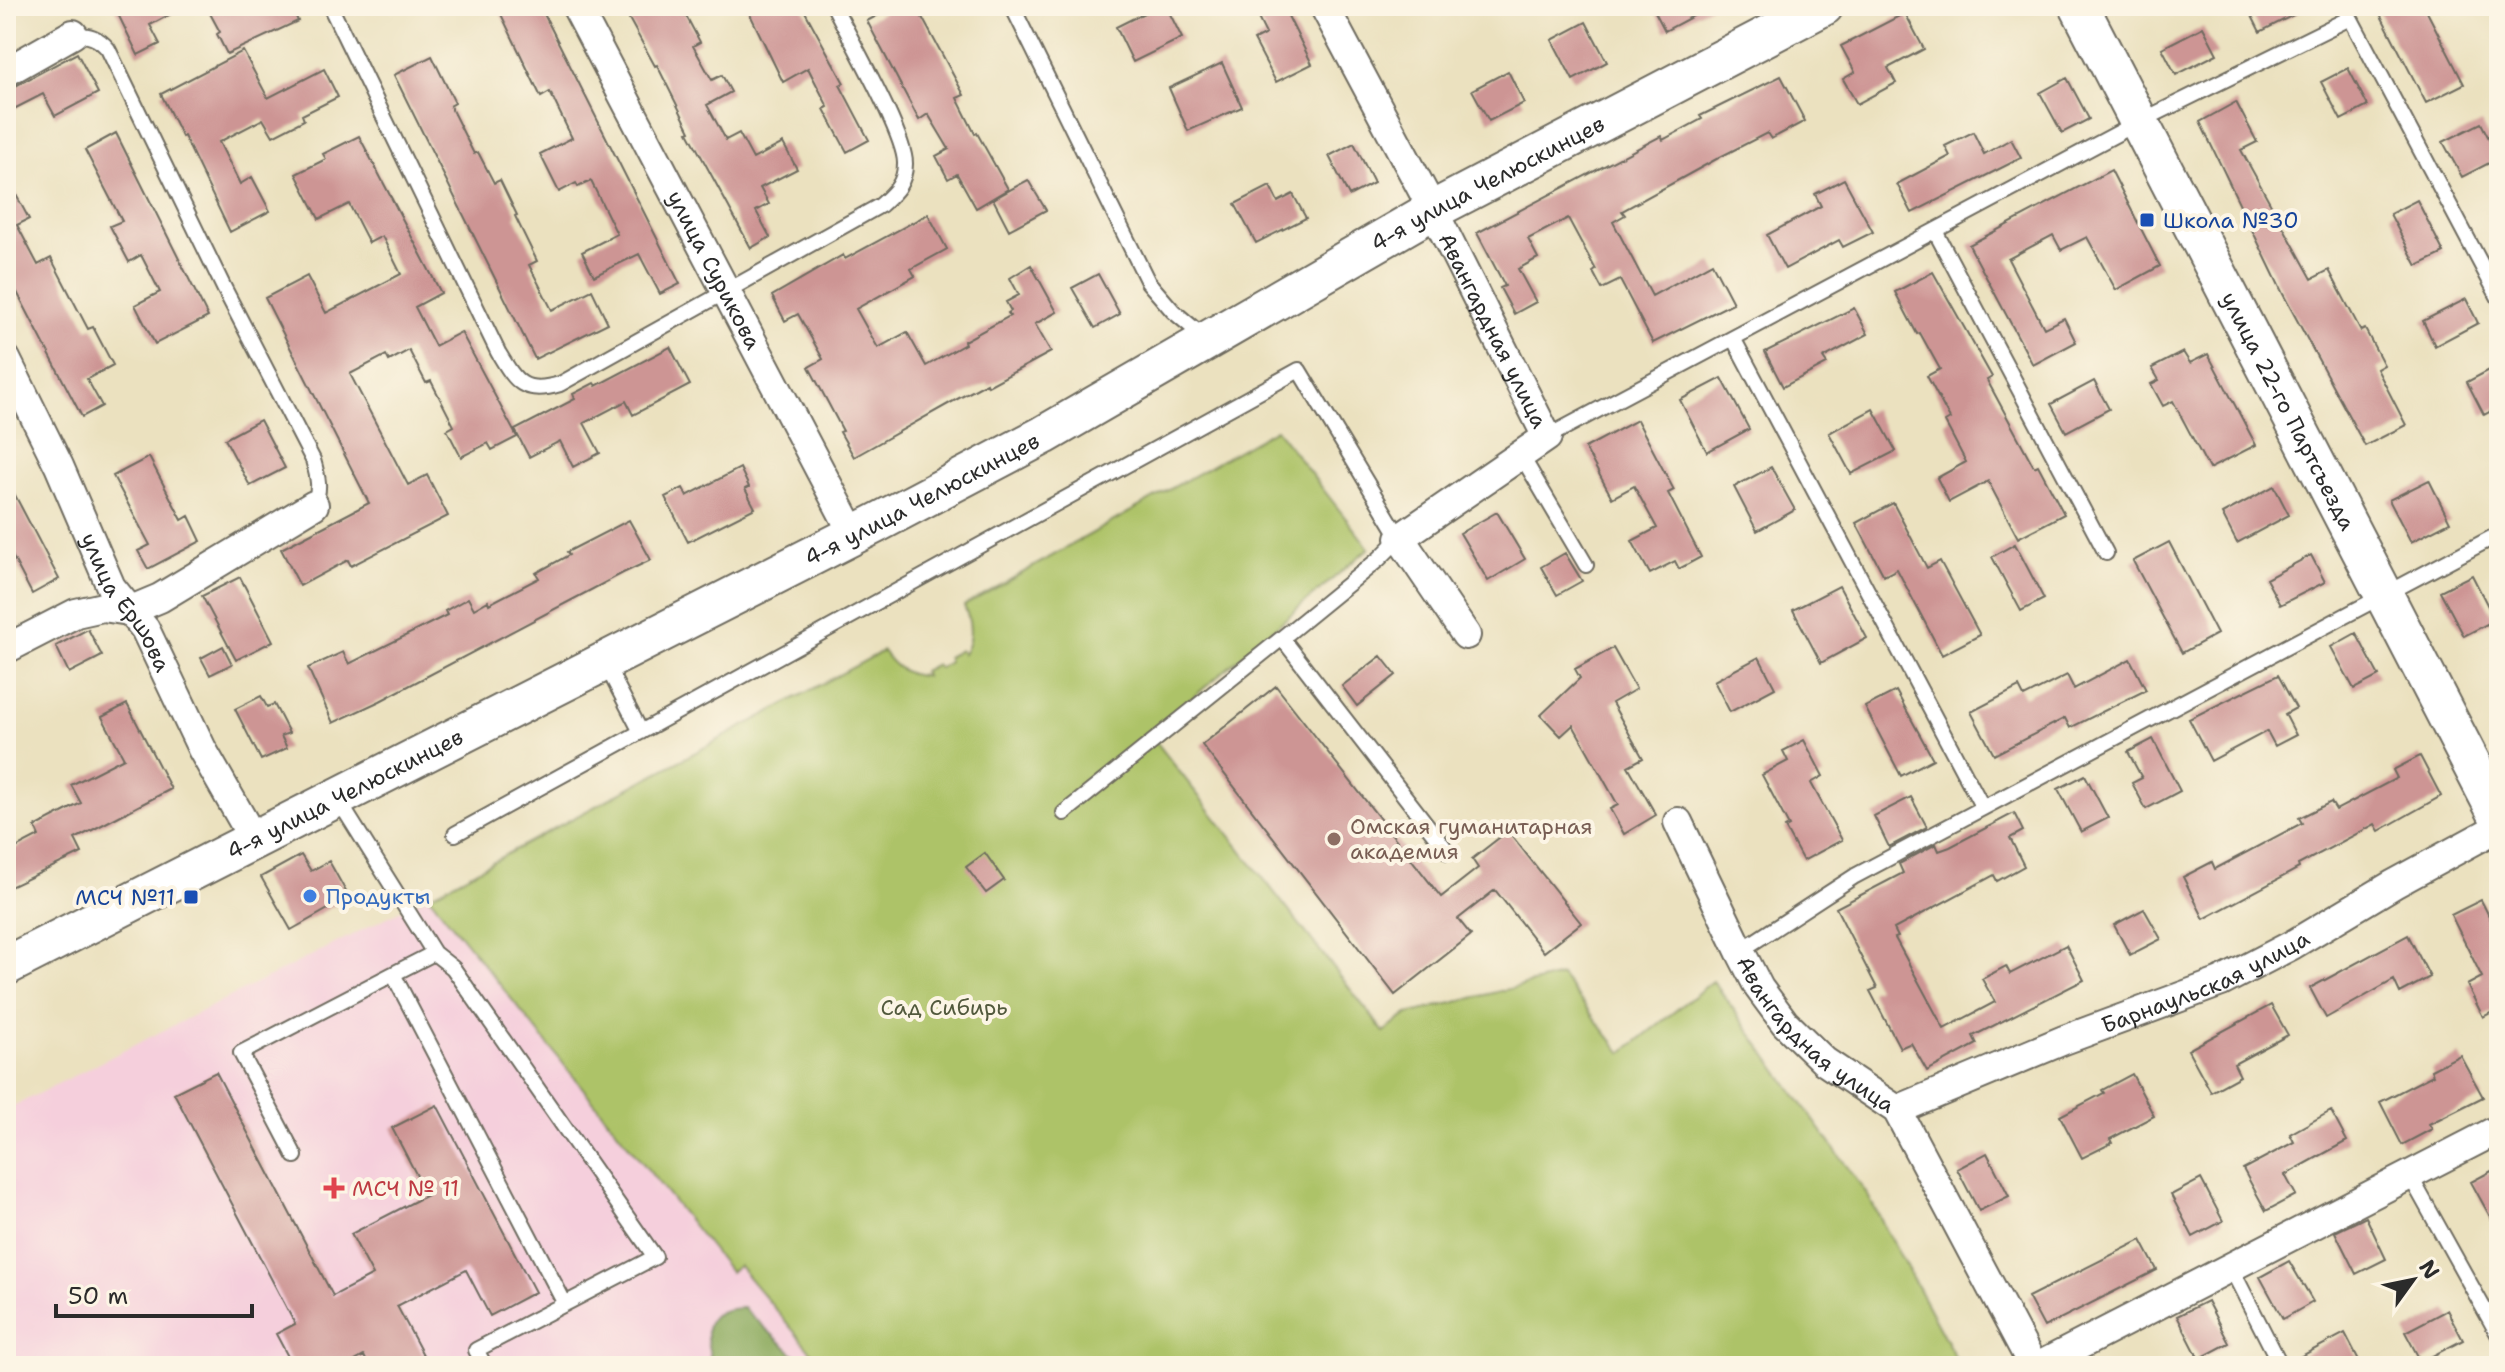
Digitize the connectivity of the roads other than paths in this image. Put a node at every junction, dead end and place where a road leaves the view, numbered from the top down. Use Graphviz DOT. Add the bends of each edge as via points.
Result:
graph roads {
  1 [pos="330,6"];
  2 [pos="576,6"];
  3 [pos="834,6"];
  4 [pos="1012,6"];
  5 [pos="1324,6"];
  6 [pos="1824,6"];
  7 [pos="2079,6"];
  8 [pos="2347,12"];
  9 [pos="73,34"];
  10 [pos="6,72"];
  11 [pos="2139,122"];
  12 [pos="1433,210"];
  13 [pos="1935,231"];
  14 [pos="726,290"];
  15 [pos="2499,298"];
  16 [pos="1733,338"];
  17 [pos="1210,341"];
  18 [pos="6,359"];
  19 [pos="1547,437"];
  20 [pos="1521,455"];
  21 [pos="314,505"];
  22 [pos="2499,534"];
  23 [pos="854,535"];
  24 [pos="1400,538"];
  25 [pos="2106,553"];
  26 [pos="1586,565"];
  27 [pos="2384,595"];
  28 [pos="129,611"];
  29 [pos="1466,635"];
  30 [pos="1282,638"];
  31 [pos="6,649"];
  32 [pos="605,662"];
  33 [pos="641,732"];
  34 [pos="336,798"];
  35 [pos="1983,808"];
  36 [pos="1064,813"];
  37 [pos="2499,817"];
  38 [pos="1678,822"];
  39 [pos="2499,827"];
  40 [pos="455,834"];
  41 [pos="254,840"];
  42 [pos="1448,852"];
  43 [pos="1740,951"];
  44 [pos="434,953"];
  45 [pos="6,966"];
  46 [pos="393,974"];
  47 [pos="1897,1110"];
  48 [pos="2499,1129"];
  49 [pos="295,1156"];
  50 [pos="2409,1174"];
  51 [pos="2230,1266"];
  52 [pos="565,1304"];
  53 [pos="2499,1336"];
  54 [pos="485,1366"];
  55 [pos="2036,1366"];
  56 [pos="2281,1366"];
  1 -- 14 [label="lane" via="498,352 526,387 560,384"];
  2 -- 14 [label="street, улица Сурикова"];
  3 -- 14 [label="lane" via="898,135 906,163 900,187 881,205"];
  4 -- 17 [label="lane" via="1148,282"];
  5 -- 12 [label="street, Авангардная улица"];
  6 -- 12 [label="main road, 4-я улица Челюскинцев"];
  7 -- 11 [label="main road, улица 22-го Партсъезда"];
  8 -- 11 [label="lane"];
  8 -- 15 [label="lane"];
  9 -- 10 [label="street"];
  9 -- 21 [label="lane" via="100,40 108,49 313,460 319,481"];
  11 -- 13 [label="lane"];
  11 -- 27 [label="main road, улица 22-го Партсъезда"];
  12 -- 17 [label="main road, 4-я улица Челюскинцев"];
  12 -- 19 [label="street, Авангардная улица"];
  13 -- 16 [label="lane"];
  13 -- 25 [label="lane"];
  14 -- 23 [label="street, улица Сурикова"];
  16 -- 19 [label="lane"];
  16 -- 35 [label="lane"];
  17 -- 23 [label="main road, 4-я улица Челюскинцев"];
  18 -- 28 [label="street, улица Ершова" via="59,466 101,569"];
  19 -- 20 [label="street, Авангардная улица"];
  20 -- 24 [label="street, Авангардная улица"];
  20 -- 26 [label="lane"];
  21 -- 28 [label="street" via="160,598"];
  22 -- 27 [label="lane"];
  23 -- 32 [label="main road, 4-я улица Челюскинцев"];
  24 -- 29 [label="street"];
  24 -- 30 [label="lane"];
  24 -- 33 [label="lane" via="1299,370"];
  27 -- 35 [label="lane"];
  27 -- 37 [label="main road, улица 22-го Партсъезда"];
  28 -- 31 [label="street" via="103,607 76,613"];
  28 -- 41 [label="street, улица Ершова" via="145,629 202,749"];
  30 -- 36 [label="lane"];
  30 -- 42 [label="lane"];
  32 -- 33 [label="lane"];
  32 -- 34 [label="main road, 4-я улица Челюскинцев"];
  33 -- 40 [label="lane"];
  34 -- 41 [label="main road, 4-я улица Челюскинцев"];
  34 -- 44 [label="lane"];
  35 -- 43 [label="lane" via="1855,876"];
  38 -- 43 [label="street, Авангардная улица"];
  39 -- 47 [label="street, Барнаульская улица" via="2221,982"];
  41 -- 45 [label="main road, 4-я улица Челюскинцев"];
  43 -- 47 [label="street, Авангардная улица" via="1785,1023 1824,1061"];
  44 -- 46 [label="lane"];
  44 -- 52 [label="lane" via="453,968 655,1257"];
  46 -- 49 [label="lane" via="241,1053"];
  46 -- 52 [label="lane"];
  47 -- 55 [label="street, Авангардная улица"];
  48 -- 50 [label="street"];
  50 -- 51 [label="street"];
  50 -- 53 [label="lane"];
  51 -- 55 [label="street"];
  51 -- 56 [label="lane"];
  52 -- 54 [label="lane" via="476,1350"];
}
